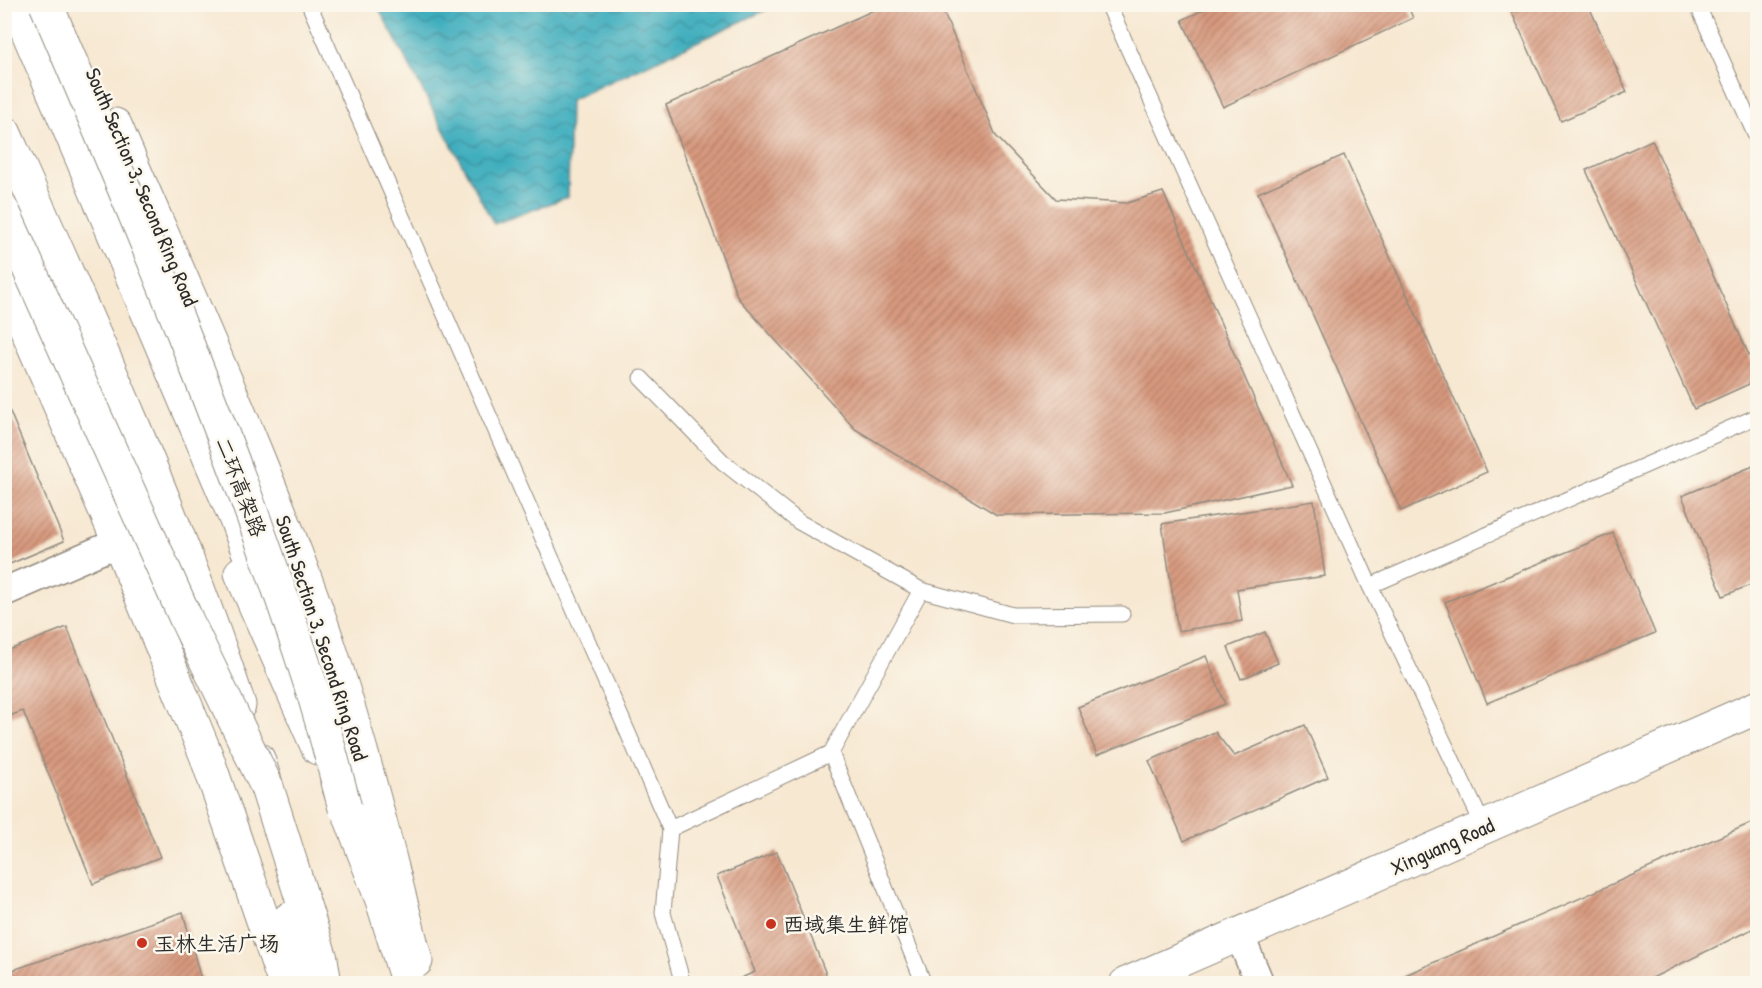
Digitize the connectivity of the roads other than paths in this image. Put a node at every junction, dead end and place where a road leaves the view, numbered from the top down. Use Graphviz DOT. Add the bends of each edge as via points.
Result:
graph roads {
  1 [pos="16,4"];
  2 [pos="46,4"];
  3 [pos="64,4"];
  4 [pos="309,4"];
  5 [pos="1108,4"];
  6 [pos="1697,4"];
  7 [pos="4,36"];
  8 [pos="4,132"];
  9 [pos="1758,141"];
  10 [pos="4,182"];
  11 [pos="4,213"];
  12 [pos="4,277"];
  13 [pos="641,378"];
  14 [pos="1758,416"];
  15 [pos="119,542"];
  16 [pos="1370,586"];
  17 [pos="921,590"];
  18 [pos="4,592"];
  19 [pos="1122,614"];
  20 [pos="1758,707"];
  21 [pos="831,753"];
  22 [pos="267,787"];
  23 [pos="345,808"];
  24 [pos="1484,827"];
  25 [pos="669,829"];
  26 [pos="1239,934"];
  27 [pos="285,984"];
  28 [pos="300,984"];
  29 [pos="325,984"];
  30 [pos="399,984"];
  31 [pos="408,984"];
  32 [pos="422,984"];
  33 [pos="683,984"];
  34 [pos="924,984"];
  35 [pos="1126,984"];
  36 [pos="1260,984"];
  1 -- 31 [label="main road" via="237,522 382,900"];
  2 -- 23 [label="main road, 二环高架路, bridge" via="117,169 256,524 312,688"];
  3 -- 32 [label="main road, South Section 3, Second Ring Road" via="266,473 322,626 356,732"];
  4 -- 25 [label="lane"];
  5 -- 16 [label="lane"];
  6 -- 9 [label="lane"];
  7 -- 23 [label="main road, bridge"];
  8 -- 22 [label="main road, bridge" via="138,431 208,611"];
  10 -- 28 [label="main road" via="99,392 255,794 296,943"];
  11 -- 22 [label="main road, bridge" via="187,621"];
  12 -- 15 [label="main road"];
  13 -- 17 [label="lane" via="723,462 799,522"];
  14 -- 16 [label="lane"];
  15 -- 18 [label="street"];
  15 -- 27 [label="main road" via="206,755"];
  16 -- 24 [label="lane"];
  17 -- 19 [label="lane" via="1012,615"];
  17 -- 21 [label="lane"];
  20 -- 24 [label="main road, Xinguang Road"];
  21 -- 25 [label="lane"];
  21 -- 34 [label="lane"];
  22 -- 29 [label="main road" via="321,958"];
  23 -- 30 [label="main road, 二环高架路"];
  24 -- 26 [label="main road, Xinguang Road"];
  25 -- 33 [label="lane" via="663,913"];
  26 -- 35 [label="main road, Xinguang Road"];
  26 -- 36 [label="street"];
}
